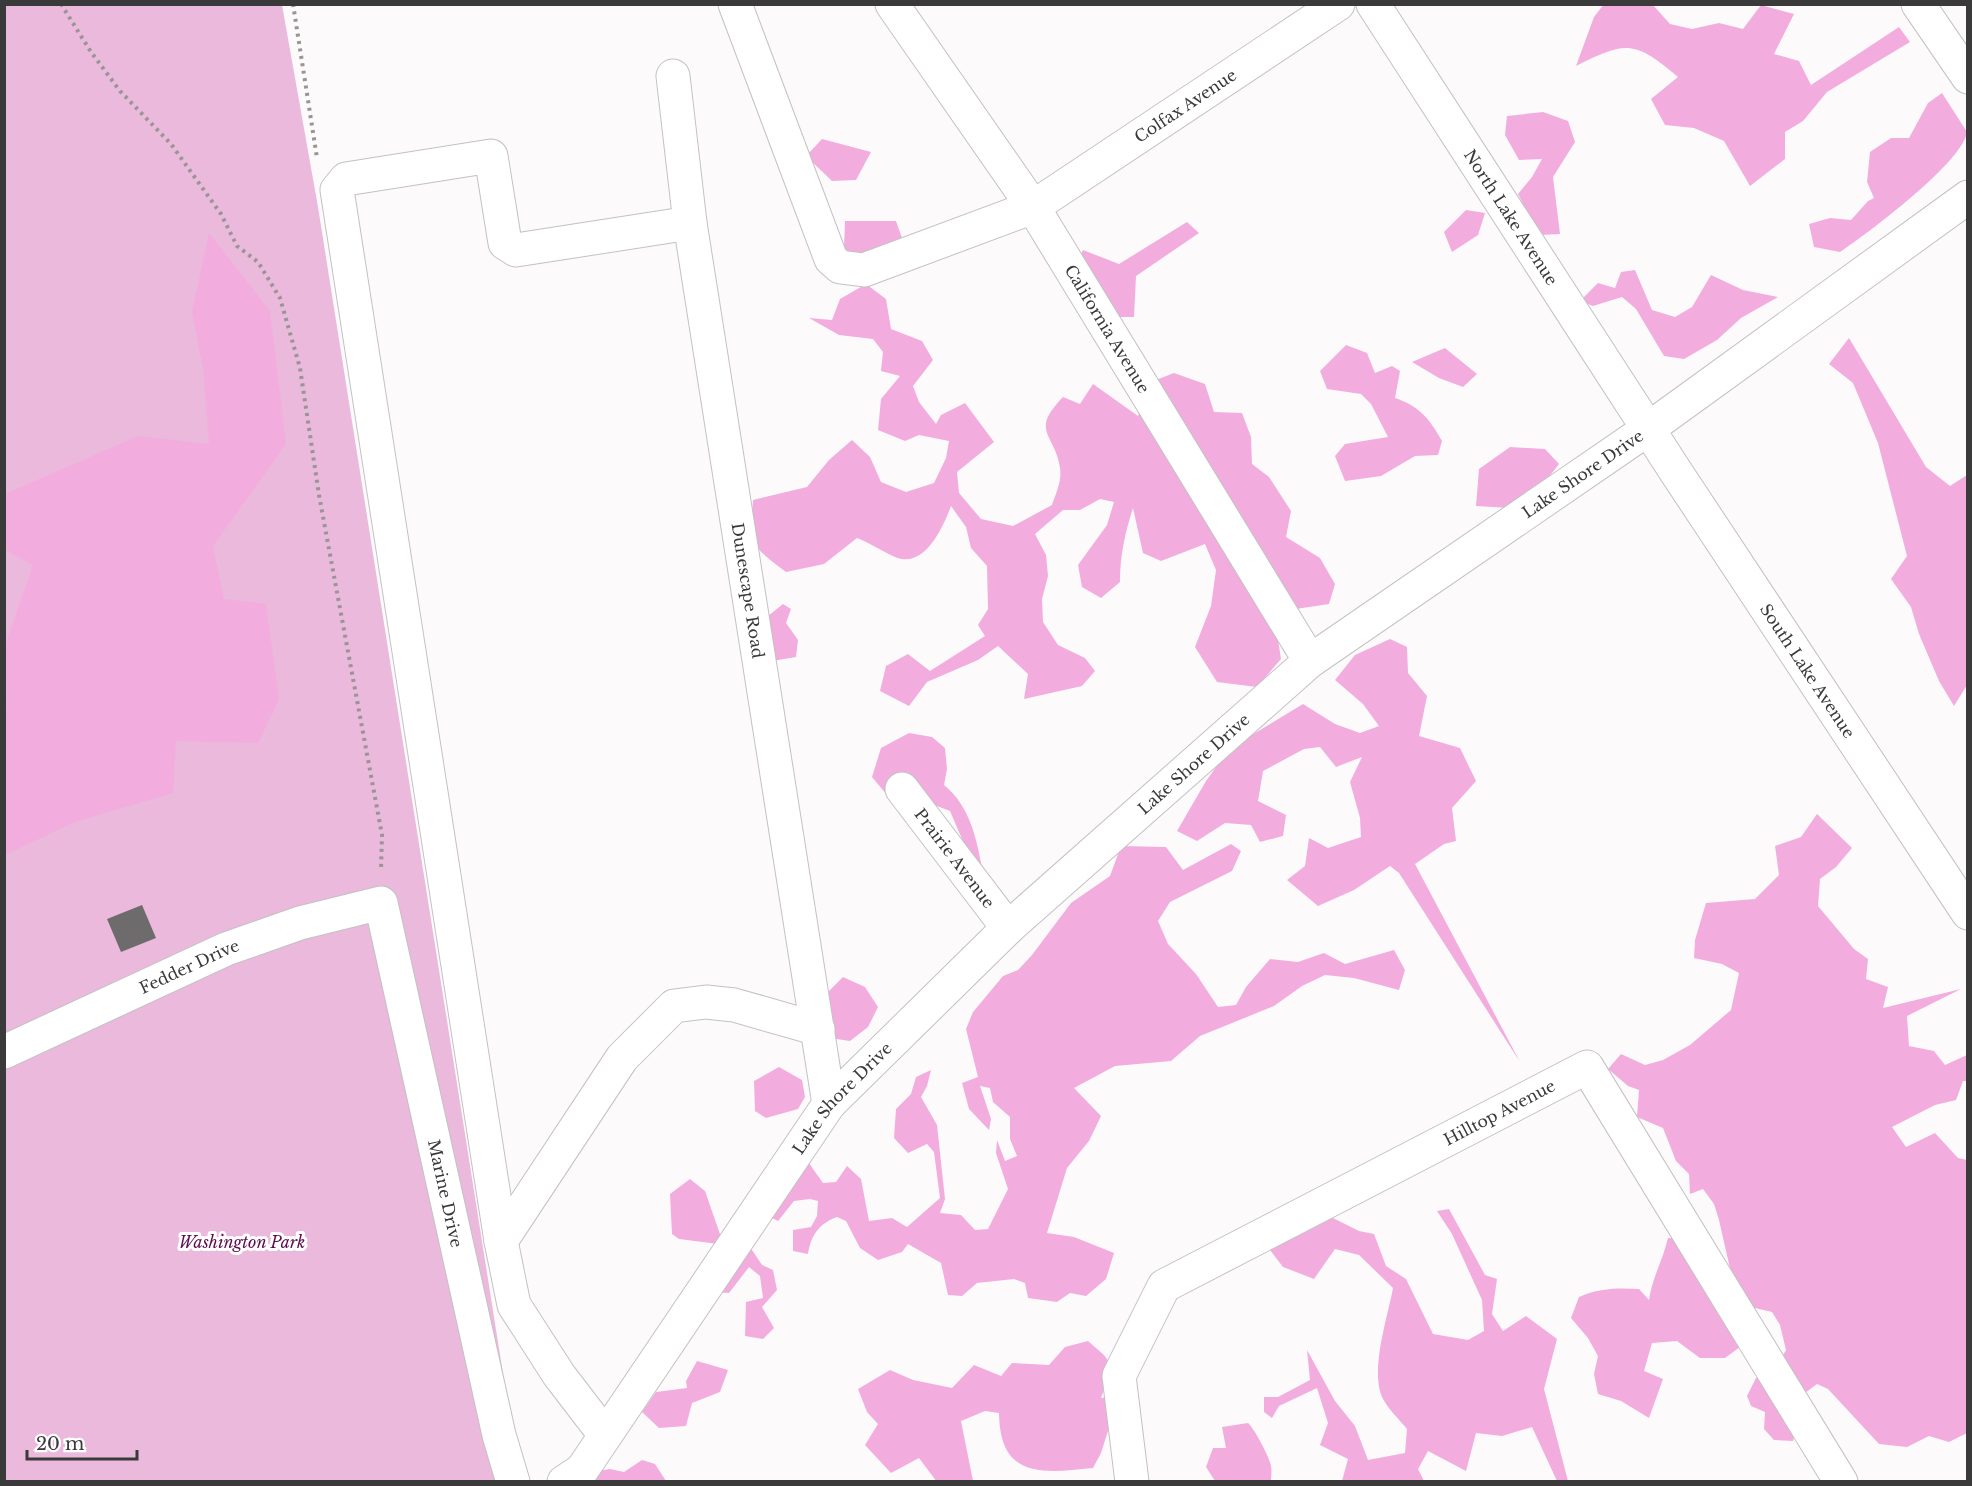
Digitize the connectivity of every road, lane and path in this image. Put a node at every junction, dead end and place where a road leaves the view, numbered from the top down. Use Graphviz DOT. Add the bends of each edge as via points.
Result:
graph roads {
  1 [pos="61,4"];
  2 [pos="292,4"];
  3 [pos="735,4"];
  4 [pos="892,4"];
  5 [pos="1338,4"];
  6 [pos="1373,4"];
  7 [pos="1918,4"];
  8 [pos="673,76"];
  9 [pos="1968,77"];
  10 [pos="337,190"];
  11 [pos="1968,197"];
  12 [pos="1033,207"];
  13 [pos="690,223"];
  14 [pos="1648,429"];
  15 [pos="1310,661"];
  16 [pos="902,789"];
  17 [pos="381,903"];
  18 [pos="1968,913"];
  19 [pos="1008,928"];
  20 [pos="818,1029"];
  21 [pos="4,1052"];
  22 [pos="829,1104"];
  23 [pos="501,1241"];
  24 [pos="605,1435"];
  25 [pos="513,1482"];
  26 [pos="564,1482"];
  27 [pos="1132,1482"];
  28 [pos="1841,1482"];
  1 -- 17 [label="path" via="96,60 171,144 221,214 237,246 258,262 280,298 300,368 319,495 382,835"];
  2 -- 10 [label="path" via="319,169"];
  3 -- 12 [label="street, Colfax Avenue" via="831,259 840,267 864,270"];
  4 -- 12 [label="street, California Avenue"];
  5 -- 12 [label="street, Colfax Avenue"];
  6 -- 14 [label="street, North Lake Avenue"];
  7 -- 9 [label="street"];
  8 -- 13 [label="street, Dunescape Road"];
  10 -- 13 [label="street" via="346,179 491,156 505,243 516,250"];
  10 -- 23 [label="street"];
  11 -- 14 [label="street, Lake Shore Drive"];
  12 -- 15 [label="street, California Avenue"];
  13 -- 20 [label="street, Dunescape Road"];
  14 -- 15 [label="street, Lake Shore Drive"];
  14 -- 18 [label="street, South Lake Avenue"];
  15 -- 19 [label="street, Lake Shore Drive"];
  16 -- 19 [label="street, Prairie Avenue"];
  17 -- 21 [label="street, Fedder Drive" via="300,923 226,949"];
  17 -- 25 [label="street, Marine Drive" via="499,1435"];
  19 -- 22 [label="street, Lake Shore Drive"];
  20 -- 22 [label="street, Dunescape Road"];
  20 -- 23 [label="street" via="734,1005 705,1002 674,1006 622,1058"];
  22 -- 24 [label="street, Lake Shore Drive"];
  23 -- 24 [label="street" via="514,1305 559,1375"];
  24 -- 26 [label="street, Lake Shore Drive" via="582,1470"];
  27 -- 28 [label="street, Hilltop Avenue" via="1119,1376 1164,1286 1587,1067"];
}
